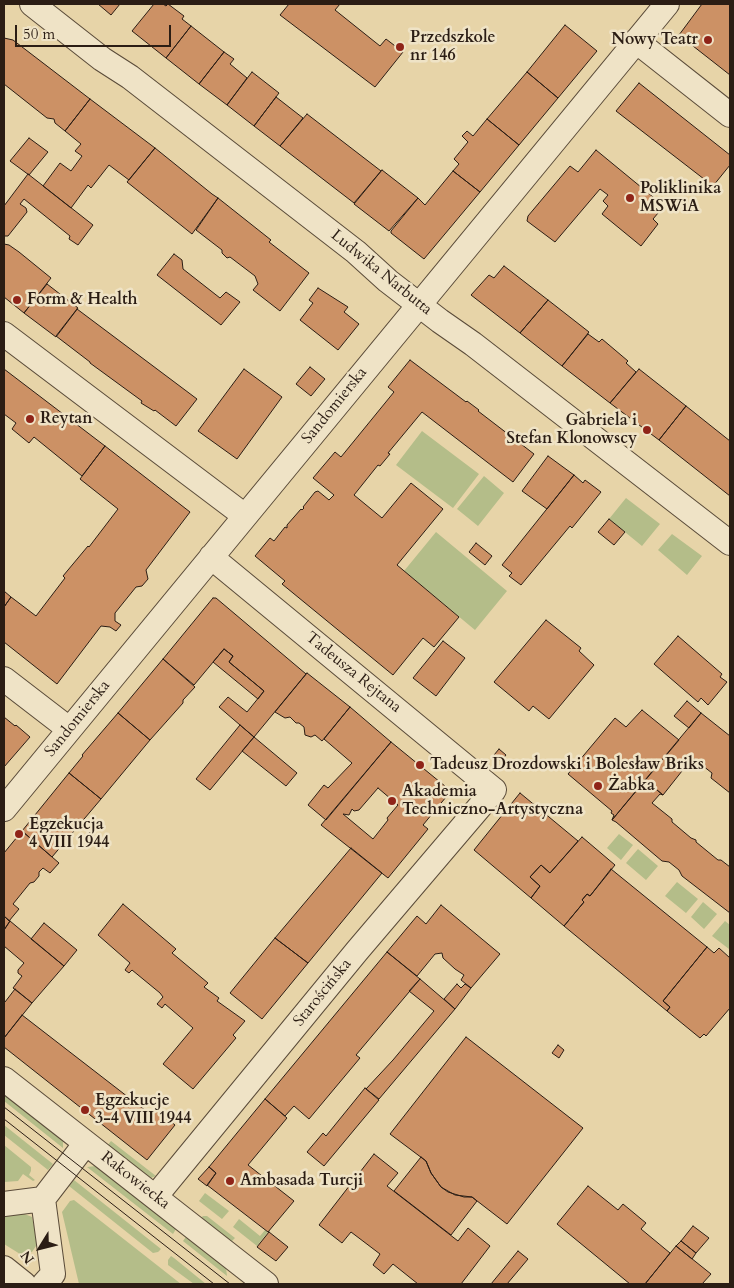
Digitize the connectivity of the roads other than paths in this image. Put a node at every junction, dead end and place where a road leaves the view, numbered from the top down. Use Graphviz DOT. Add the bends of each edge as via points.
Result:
graph roads {
  1 [pos="32,4"];
  2 [pos="668,4"];
  3 [pos="636,42"];
  4 [pos="730,115"];
  5 [pos="419,305"];
  6 [pos="4,334"];
  7 [pos="245,516"];
  8 [pos="730,543"];
  9 [pos="211,557"];
  10 [pos="4,679"];
  11 [pos="69,729"];
  12 [pos="494,790"];
  13 [pos="4,809"];
  14 [pos="4,1079"];
  15 [pos="86,1143"];
  16 [pos="155,1197"];
  17 [pos="43,1199"];
  18 [pos="4,1204"];
  19 [pos="4,1268"];
  20 [pos="240,1277"];
  21 [pos="24,1284"];
  22 [pos="44,1284"];
  23 [pos="266,1284"];
  1 -- 5 [label="street, Ludwika Narbutta" via="102,59 130,76"];
  2 -- 3 [label="street, Sandomierska"];
  3 -- 4 [label="street"];
  3 -- 5 [label="street, Sandomierska"];
  5 -- 7 [label="street, Sandomierska"];
  5 -- 8 [label="street, Ludwika Narbutta"];
  6 -- 7 [label="street"];
  7 -- 9 [label="street, Sandomierska"];
  9 -- 11 [label="street, Sandomierska"];
  9 -- 12 [label="street, Tadeusza Rejtana"];
  10 -- 11 [label="street"];
  11 -- 13 [label="street, Sandomierska"];
  12 -- 16 [label="street, Starościńska"];
  14 -- 15 [label="street, Rakowiecka"];
  15 -- 16 [label="street, Rakowiecka"];
  15 -- 17 [label="street"];
  16 -- 20 [label="street, Rakowiecka"];
  17 -- 18 [label="street"];
  17 -- 22 [label="street" via="53,1274"];
  19 -- 21 [label="street"];
  20 -- 23 [label="street, Rakowiecka"];
}
